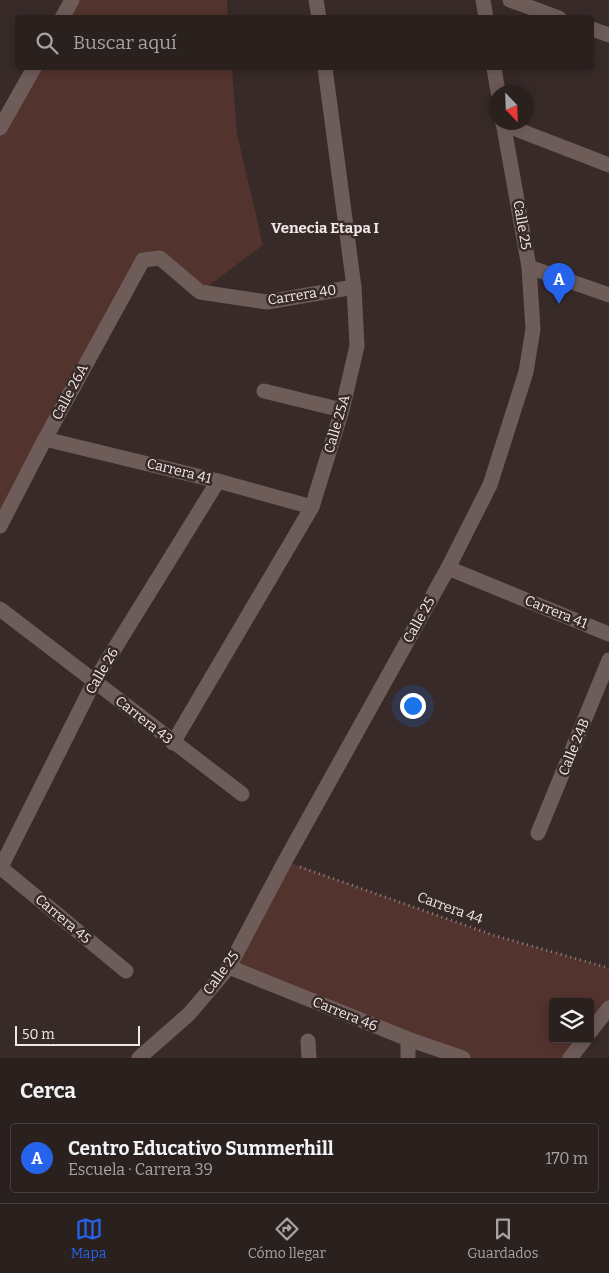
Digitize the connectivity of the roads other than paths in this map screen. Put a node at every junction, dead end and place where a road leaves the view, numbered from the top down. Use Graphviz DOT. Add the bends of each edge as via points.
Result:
graph roads {
  1 [pos="72,0"];
  2 [pos="316,0"];
  3 [pos="483,0"];
  4 [pos="510,0"];
  5 [pos="64,15"];
  6 [pos="318,15"];
  7 [pos="486,15"];
  8 [pos="551,15"];
  9 [pos="594,30"];
  10 [pos="609,36"];
  11 [pos="33,70"];
  12 [pos="325,70"];
  13 [pos="494,70"];
  14 [pos="497,85"];
  15 [pos="2,119"];
  16 [pos="504,130"];
  17 [pos="519,130"];
  18 [pos="609,165"];
  19 [pos="143,260"];
  20 [pos="529,267"];
  21 [pos="354,287"];
  22 [pos="609,294"];
  23 [pos="264,391"];
  24 [pos="342,410"];
  25 [pos="45,439"];
  26 [pos="218,481"];
  27 [pos="312,507"];
  28 [pos="0,526"];
  29 [pos="448,568"];
  30 [pos="0,609"];
  31 [pos="609,634"];
  32 [pos="609,660"];
  33 [pos="94,682"];
  34 [pos="173,743"];
  35 [pos="242,794"];
  36 [pos="538,833"];
  37 [pos="0,868"];
  38 [pos="229,967"];
  39 [pos="126,971"];
  40 [pos="609,1008"];
  41 [pos="594,1027"];
  42 [pos="408,1039"];
  43 [pos="308,1041"];
  44 [pos="582,1043"];
  45 [pos="139,1058"];
  46 [pos="309,1058"];
  47 [pos="408,1058"];
  48 [pos="463,1058"];
  49 [pos="570,1058"];
  1 -- 5 [label="street"];
  2 -- 6 [label="street"];
  3 -- 7 [label="street"];
  4 -- 8 [label="street"];
  9 -- 10 [label="street"];
  11 -- 15 [label="street"];
  12 -- 21 [label="street, Calle 25A"];
  13 -- 14 [label="street"];
  16 -- 20 [label="street, Calle 25"];
  17 -- 18 [label="street"];
  19 -- 21 [label="street, Carrera 40" via="160,258 200,292 267,302"];
  19 -- 25 [label="street, Calle 26A"];
  20 -- 22 [label="street"];
  20 -- 29 [label="street, Calle 25" via="533,328 526,372 490,485"];
  21 -- 24 [label="street, Calle 25A" via="357,346"];
  23 -- 24 [label="street"];
  24 -- 27 [label="street, Calle 25A"];
  25 -- 26 [label="street, Carrera 41"];
  25 -- 28 [label="street, Calle 26A"];
  26 -- 27 [label="street, Carrera 41"];
  26 -- 33 [label="street, Calle 26"];
  27 -- 34 [label="street, Calle 25A"];
  29 -- 31 [label="street, Carrera 41"];
  29 -- 38 [label="street, Calle 25"];
  30 -- 33 [label="street, Carrera 43"];
  32 -- 36 [label="street, Calle 24B"];
  33 -- 34 [label="street, Carrera 43"];
  33 -- 37 [label="street, Calle 26"];
  34 -- 35 [label="street, Carrera 43"];
  37 -- 39 [label="street, Carrera 45"];
  38 -- 42 [label="street, Carrera 46"];
  38 -- 45 [label="street, Calle 25" via="189,1014"];
  40 -- 41 [label="street"];
  42 -- 47 [label="street"];
  42 -- 48 [label="street, Carrera 46"];
  43 -- 46 [label="street"];
  44 -- 49 [label="street"];
}
